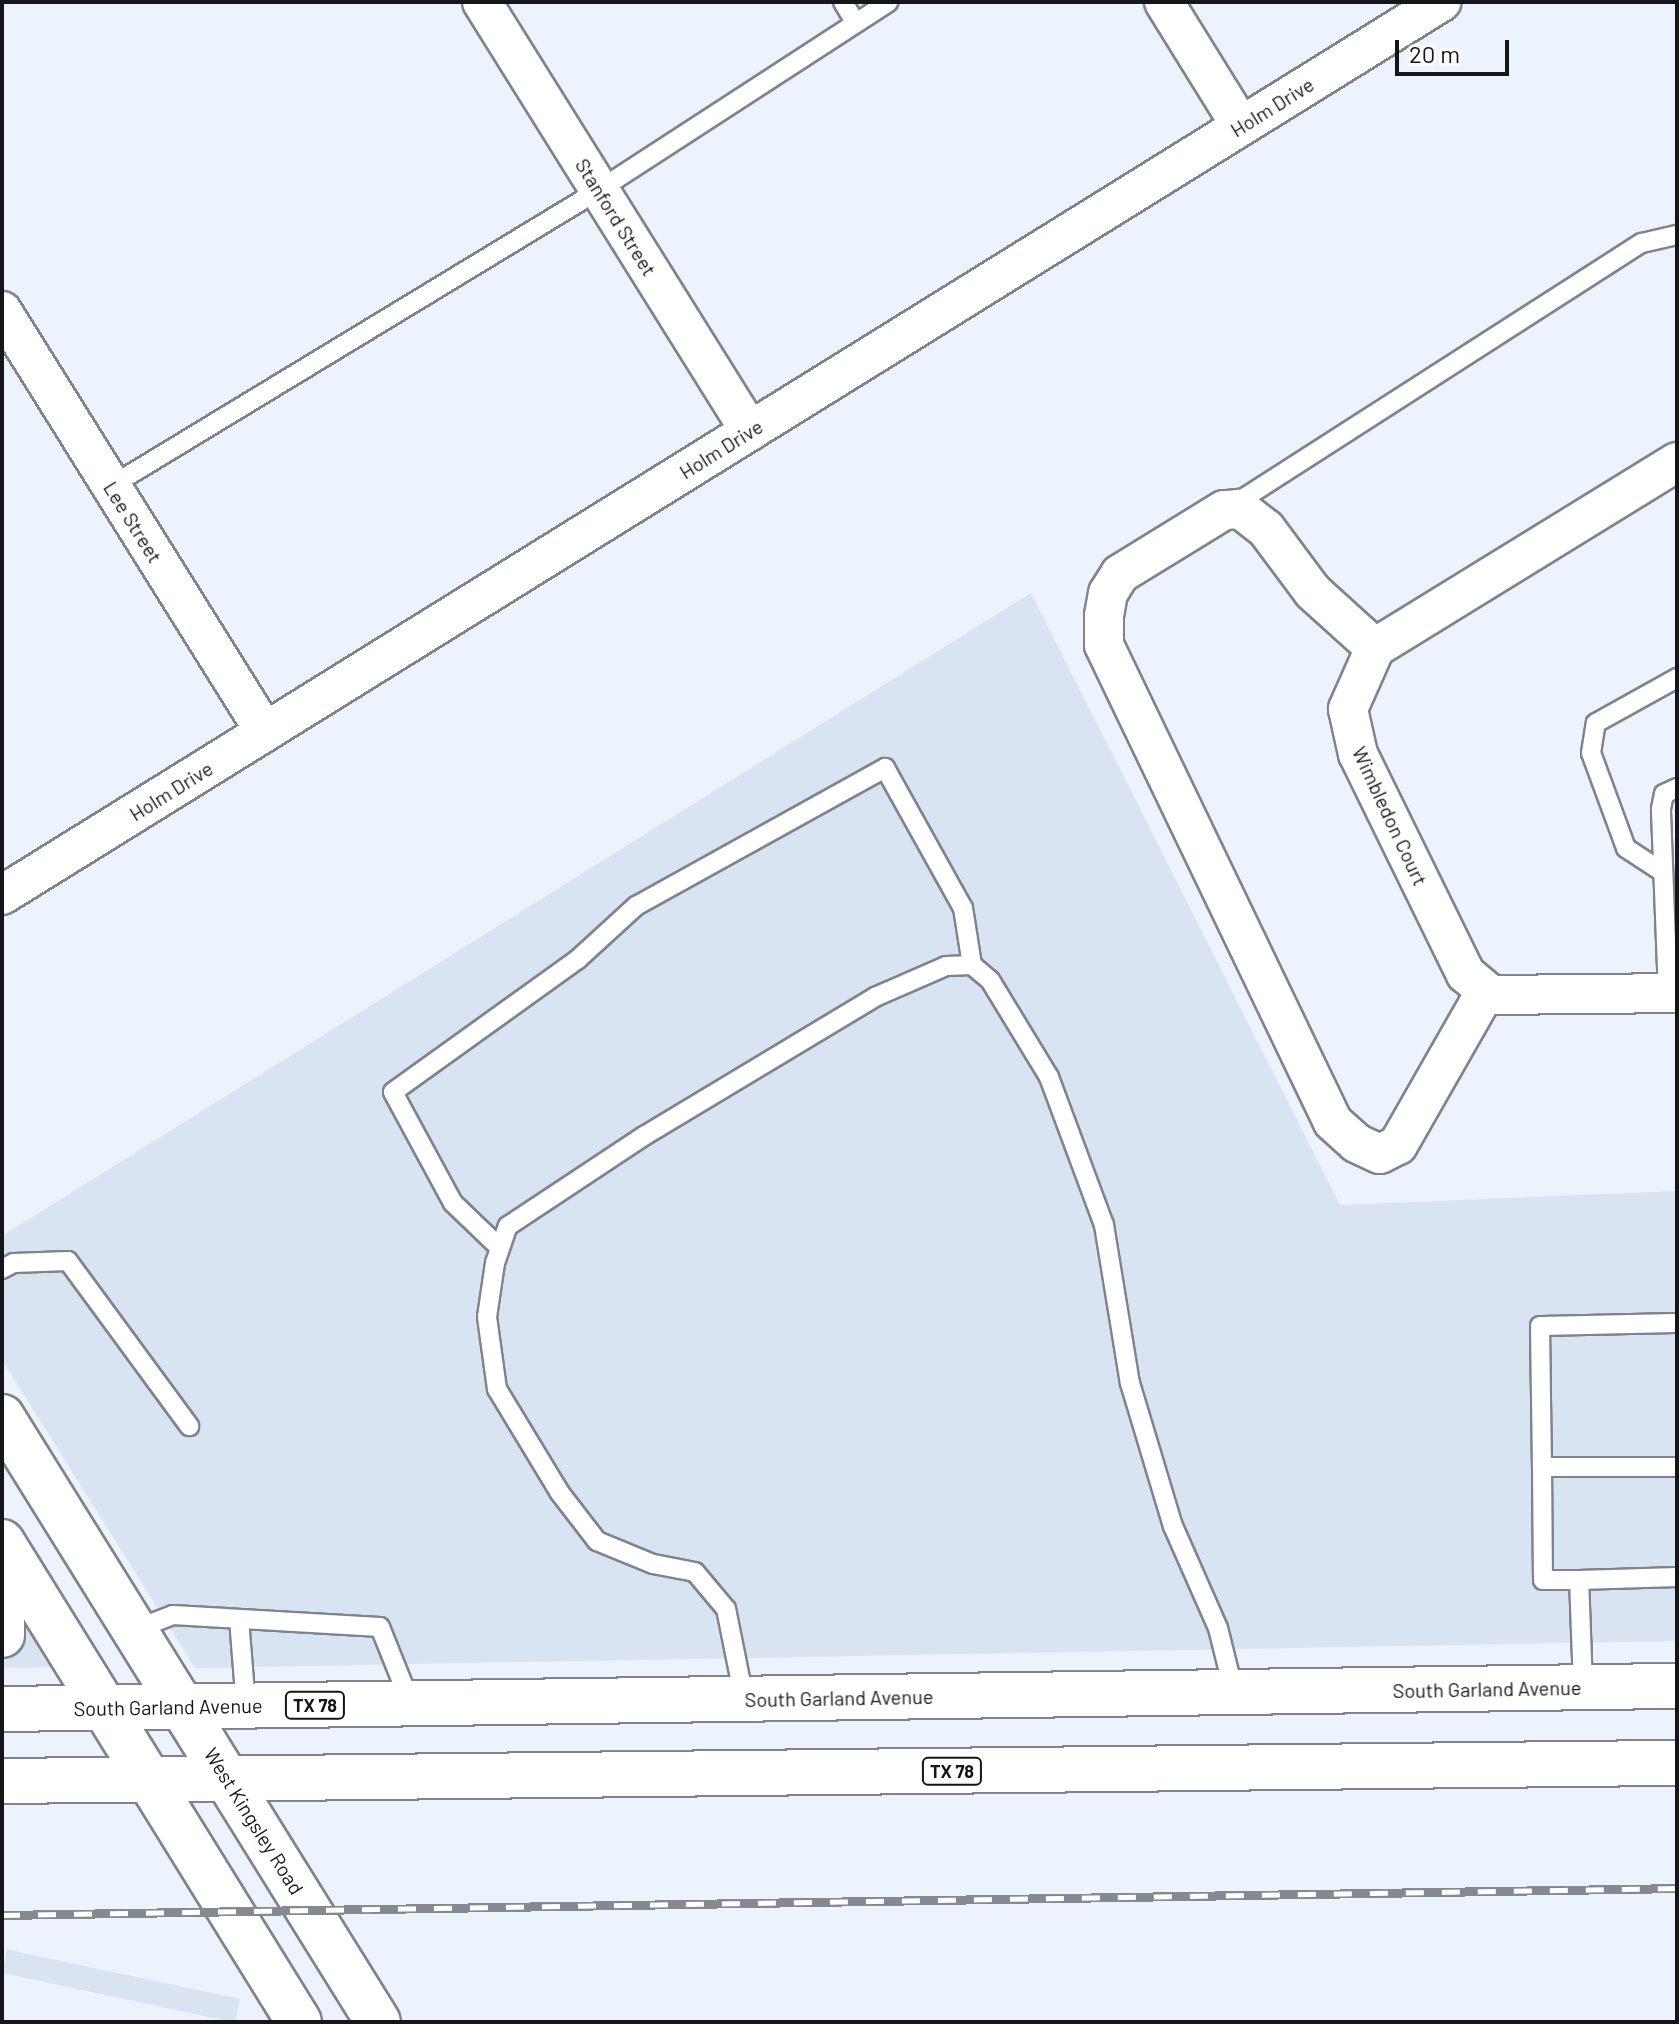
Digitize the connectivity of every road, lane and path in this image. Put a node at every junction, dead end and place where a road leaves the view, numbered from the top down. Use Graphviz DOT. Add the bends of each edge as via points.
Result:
graph roads {
  1 [pos="482,2"];
  2 [pos="843,2"];
  3 [pos="888,2"];
  4 [pos="1164,2"];
  5 [pos="1441,2"];
  6 [pos="855,22"];
  7 [pos="1241,126"];
  8 [pos="599,190"];
  9 [pos="1677,235"];
  10 [pos="2,311"];
  11 [pos="750,431"];
  12 [pos="1677,462"];
  13 [pos="111,486"];
  14 [pos="1224,510"];
  15 [pos="1375,648"];
  16 [pos="1677,678"];
  17 [pos="265,732"];
  18 [pos="1677,788"];
  19 [pos="1661,871"];
  20 [pos="2,895"];
  21 [pos="972,965"];
  22 [pos="1486,991"];
  23 [pos="1672,994"];
  24 [pos="500,1248"];
  25 [pos="2,1269"];
  26 [pos="1677,1323"];
  27 [pos="2,1417"];
  28 [pos="189,1426"];
  29 [pos="1542,1467"];
  30 [pos="1677,1467"];
  31 [pos="2,1542"];
  32 [pos="1677,1577"];
  33 [pos="1579,1580"];
  34 [pos="2,1588"];
  35 [pos="239,1619"];
  36 [pos="134,1630"];
  37 [pos="2,1635"];
  38 [pos="1677,1686"];
  39 [pos="1583,1687"];
  40 [pos="1234,1692"];
  41 [pos="744,1699"];
  42 [pos="411,1704"];
  43 [pos="246,1706"];
  44 [pos="182,1707"];
  45 [pos="2,1709"];
  46 [pos="104,1709"];
  47 [pos="1677,1763"];
  48 [pos="145,1778"];
  49 [pos="226,1779"];
  50 [pos="2,1781"];
  51 [pos="299,2022"];
  52 [pos="378,2022"];
  1 -- 8 [label="street, Stanford Street"];
  2 -- 6 [label="lane"];
  3 -- 6 [label="lane"];
  4 -- 7 [label="street"];
  5 -- 7 [label="street, Holm Drive"];
  6 -- 8 [label="lane"];
  7 -- 11 [label="street, Holm Drive"];
  8 -- 11 [label="street, Stanford Street"];
  8 -- 13 [label="lane"];
  9 -- 14 [label="lane" via="1642,243"];
  10 -- 13 [label="street, Lee Street"];
  11 -- 17 [label="street, Holm Drive"];
  12 -- 15 [label="street"];
  13 -- 17 [label="street, Lee Street"];
  14 -- 15 [label="street" via="1240,509 1260,523 1313,592"];
  14 -- 22 [label="street" via="1120,574 1108,593 1104,645 1333,1122 1356,1143 1380,1154 1398,1145"];
  15 -- 22 [label="street, Wimbledon Court" via="1348,709 1358,754 1466,974"];
  16 -- 19 [label="lane" via="1596,723 1591,753 1626,848"];
  17 -- 20 [label="street, Holm Drive"];
  18 -- 19 [label="lane" via="1664,794 1661,809"];
  19 -- 23 [label="lane"];
  21 -- 24 [label="lane" via="946,966 875,997 644,1136 508,1226"];
  21 -- 24 [label="lane" via="963,908 885,768 636,906 578,959 393,1092 453,1203"];
  21 -- 40 [label="lane" via="990,980 1049,1077 1104,1225 1130,1383 1173,1526 1218,1628"];
  22 -- 23 [label="street"];
  24 -- 41 [label="lane" via="487,1317 497,1389 560,1493 597,1541 653,1564 695,1572 726,1609"];
  25 -- 28 [label="lane" via="14,1263 68,1261"];
  26 -- 29 [label="lane" via="1540,1326"];
  27 -- 36 [label="main road, West Kingsley Road"];
  29 -- 30 [label="lane"];
  29 -- 33 [label="lane" via="1543,1580"];
  31 -- 46 [label="main road"];
  32 -- 33 [label="lane"];
  33 -- 39 [label="lane"];
  34 -- 37 [label="main road"];
  35 -- 36 [label="lane" via="173,1615"];
  35 -- 42 [label="lane" via="380,1627"];
  35 -- 43 [label="lane"];
  36 -- 44 [label="main road, West Kingsley Road"];
  38 -- 39 [label="main road, South Garland Avenue / TX 78"];
  39 -- 40 [label="main road, South Garland Avenue / TX 78"];
  40 -- 41 [label="main road, South Garland Avenue / TX 78"];
  41 -- 42 [label="main road, South Garland Avenue / TX 78"];
  42 -- 43 [label="main road, South Garland Avenue / TX 78"];
  43 -- 44 [label="main road, South Garland Avenue / TX 78"];
  44 -- 46 [label="main road, South Garland Avenue / TX 78"];
  44 -- 49 [label="main road, West Kingsley Road"];
  45 -- 46 [label="main road, South Garland Avenue / TX 78"];
  46 -- 48 [label="main road"];
  47 -- 49 [label="main road, TX 78"];
  48 -- 49 [label="main road, TX 78"];
  48 -- 50 [label="main road, TX 78"];
  48 -- 51 [label="main road"];
  49 -- 52 [label="main road, West Kingsley Road"];
}
